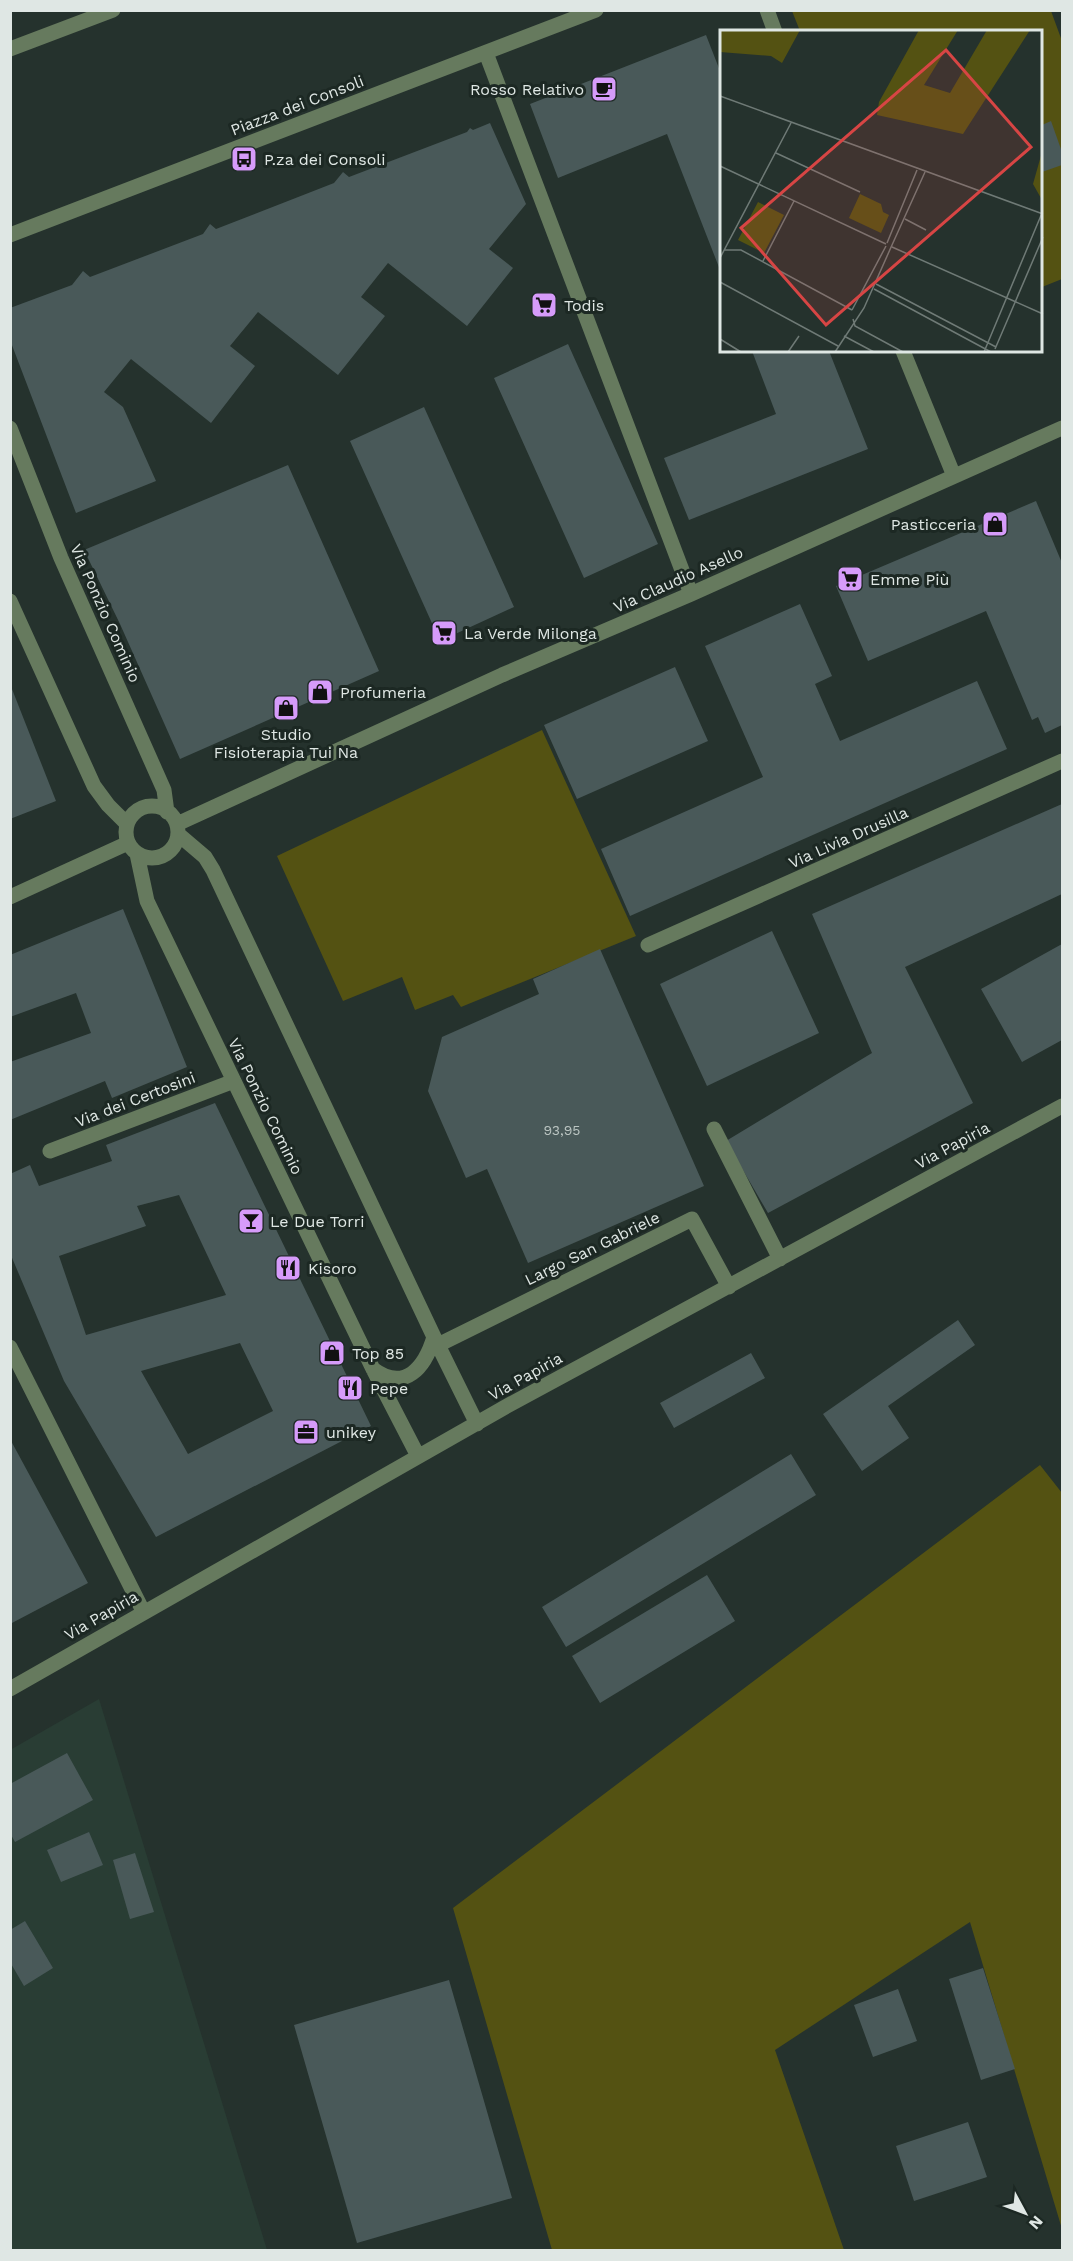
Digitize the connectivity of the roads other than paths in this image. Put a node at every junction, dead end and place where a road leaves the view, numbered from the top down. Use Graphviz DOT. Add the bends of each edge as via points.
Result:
graph roads {
  1 [pos="113,10"];
  2 [pos="596,10"];
  3 [pos="767,10"];
  4 [pos="775,30"];
  5 [pos="10,49"];
  6 [pos="486,53"];
  7 [pos="10,235"];
  8 [pos="903,352"];
  9 [pos="10,428"];
  10 [pos="1062,428"];
  11 [pos="954,476"];
  12 [pos="691,594"];
  13 [pos="10,601"];
  14 [pos="1062,761"];
  15 [pos="174,823"];
  16 [pos="127,824"];
  17 [pos="133,849"];
  18 [pos="10,897"];
  19 [pos="648,945"];
  20 [pos="234,1081"];
  21 [pos="1062,1106"];
  22 [pos="714,1129"];
  23 [pos="50,1151"];
  24 [pos="780,1259"];
  25 [pos="729,1287"];
  26 [pos="436,1341"];
  27 [pos="10,1347"];
  28 [pos="373,1369"];
  29 [pos="477,1424"];
  30 [pos="418,1456"];
  31 [pos="143,1611"];
  32 [pos="10,1689"];
  1 -- 5 [label="street"];
  2 -- 6 [label="street, Piazza dei Consoli"];
  3 -- 4 [label="street"];
  6 -- 7 [label="street, Piazza dei Consoli"];
  6 -- 12 [label="street"];
  8 -- 11 [label="street"];
  9 -- 15 [label="street, Via Ponzio Cominio" via="62,558 164,790"];
  10 -- 11 [label="street, Via Claudio Asello"];
  11 -- 12 [label="street, Via Claudio Asello"];
  12 -- 15 [label="street, Via Claudio Asello"];
  13 -- 16 [label="street" via="94,786"];
  14 -- 19 [label="street, Via Livia Drusilla"];
  15 -- 16 [label="street" via="157,807 148,807 138,811"];
  15 -- 17 [label="street" via="176,843 162,856 150,859"];
  15 -- 26 [label="street" via="213,870"];
  16 -- 17 [label="street"];
  17 -- 18 [label="street"];
  17 -- 20 [label="street, Via Ponzio Cominio" via="147,901"];
  20 -- 23 [label="street, Via dei Certosini"];
  20 -- 28 [label="street, Via Ponzio Cominio"];
  21 -- 24 [label="street, Via Papiria"];
  22 -- 24 [label="street"];
  24 -- 25 [label="street, Via Papiria"];
  25 -- 26 [label="street, Largo San Gabriele" via="692,1219"];
  25 -- 29 [label="street, Via Papiria"];
  26 -- 28 [label="street" via="424,1362 407,1376 386,1378"];
  26 -- 29 [label="street"];
  27 -- 31 [label="street"];
  28 -- 30 [label="street, Via Ponzio Cominio"];
  29 -- 30 [label="street, Via Papiria"];
  30 -- 31 [label="street, Via Papiria"];
  31 -- 32 [label="street, Via Papiria"];
}
